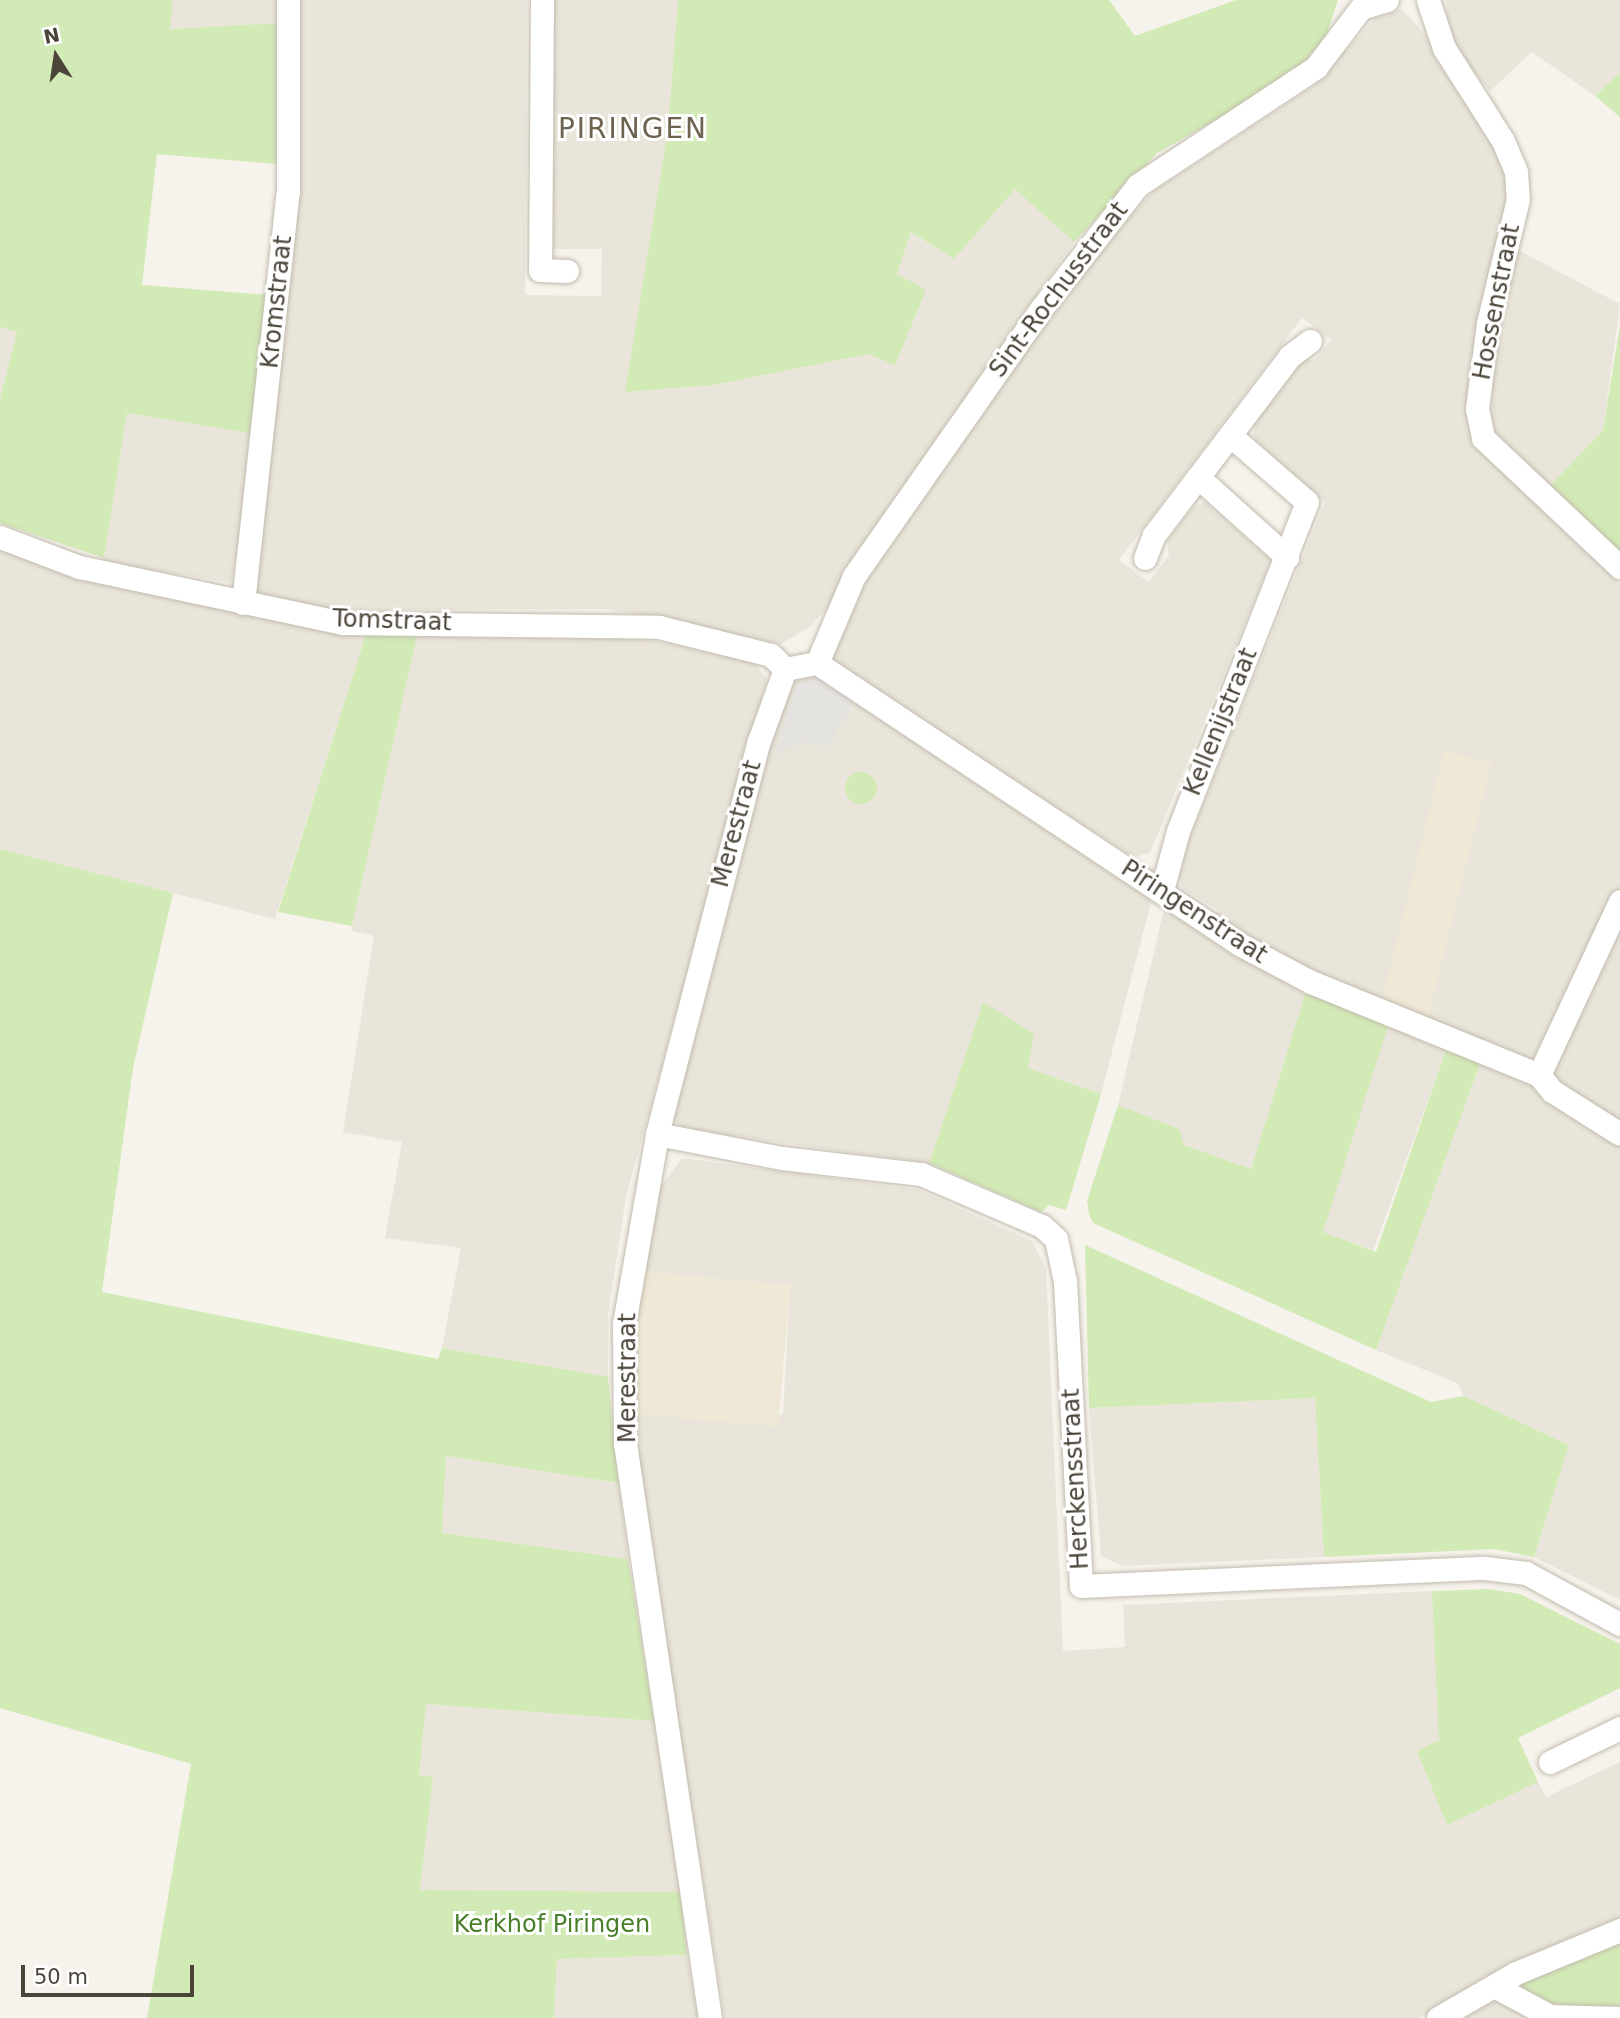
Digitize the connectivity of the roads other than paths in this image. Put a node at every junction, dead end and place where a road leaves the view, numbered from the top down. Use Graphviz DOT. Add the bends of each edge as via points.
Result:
graph roads {
  1 [pos="288,0"];
  2 [pos="542,0"];
  3 [pos="1387,0"];
  4 [pos="1428,0"];
  5 [pos="1359,4"];
  6 [pos="566,271"];
  7 [pos="1310,341"];
  8 [pos="1230,435"];
  9 [pos="1198,477"];
  10 [pos="0,537"];
  11 [pos="1287,556"];
  12 [pos="1144,558"];
  13 [pos="1620,567"];
  14 [pos="243,603"];
  15 [pos="817,663"];
  16 [pos="785,669"];
  17 [pos="1162,890"];
  18 [pos="1620,901"];
  19 [pos="1539,1076"];
  20 [pos="657,1134"];
  21 [pos="1620,1134"];
  22 [pos="1620,1624"];
  23 [pos="1620,1728"];
  24 [pos="1550,1762"];
  25 [pos="1620,1930"];
  26 [pos="1496,1987"];
  27 [pos="710,2018"];
  28 [pos="1438,2018"];
  29 [pos="1620,2018"];
  1 -- 14 [label="street, Kromstraat" via="288,192"];
  2 -- 6 [label="street" via="540,270"];
  3 -- 5 [label="street, Sint-Rochusstraat"];
  4 -- 13 [label="street, Hossenstraat" via="1444,48 1516,172 1518,199 1488,323 1477,409 1483,438"];
  5 -- 15 [label="street, Sint-Rochusstraat" via="1316,67 1138,185 1041,309 854,576"];
  7 -- 8 [label="street" via="1290,356"];
  8 -- 9 [label="street"];
  8 -- 11 [label="street, Kellenijstraat" via="1307,502"];
  9 -- 11 [label="street"];
  9 -- 12 [label="street" via="1154,535"];
  10 -- 14 [label="street, Tomstraat" via="79,567"];
  11 -- 17 [label="street, Kellenijstraat" via="1178,831"];
  14 -- 16 [label="street, Tomstraat" via="342,623 659,627 771,655"];
  15 -- 16 [label="street"];
  15 -- 17 [label="street, Piringenstraat"];
  16 -- 20 [label="street, Merestraat" via="755,754"];
  17 -- 19 [label="street, Piringenstraat" via="1229,938 1311,982"];
  18 -- 19 [label="street"];
  19 -- 21 [label="street, Piringenstraat" via="1552,1091"];
  20 -- 22 [label="street, Herckensstraat" via="782,1158 921,1174 1042,1226 1056,1238 1065,1281 1081,1587 1485,1569 1526,1573"];
  20 -- 27 [label="street, Merestraat" via="624,1324 625,1443"];
  23 -- 24 [label="street"];
  25 -- 26 [label="street"];
  26 -- 28 [label="street"];
  26 -- 29 [label="street" via="1550,2016"];
}
